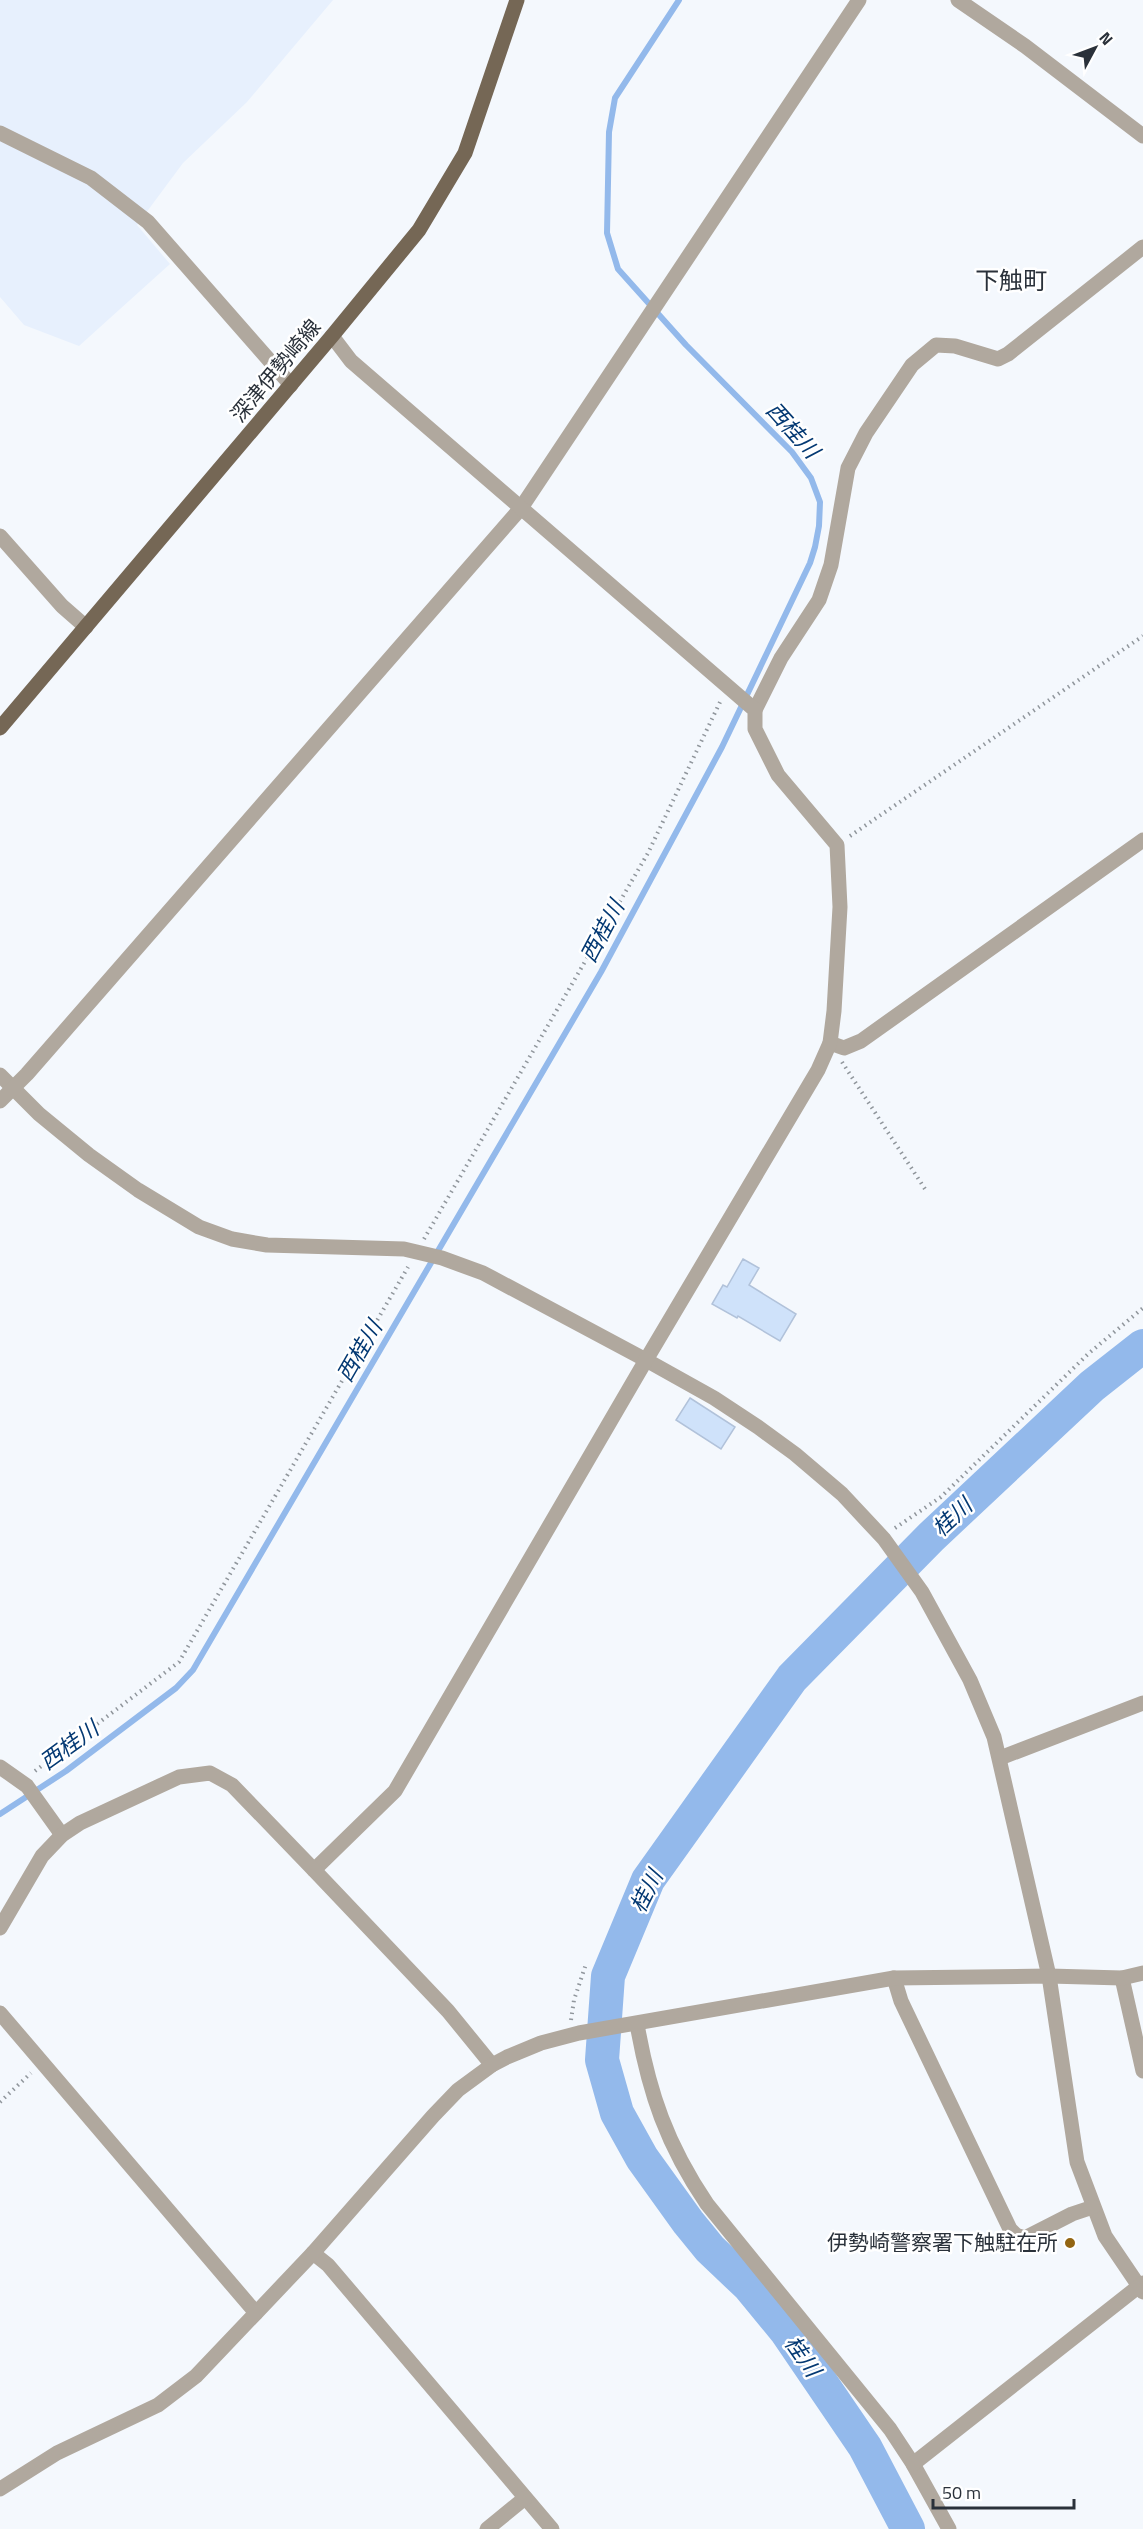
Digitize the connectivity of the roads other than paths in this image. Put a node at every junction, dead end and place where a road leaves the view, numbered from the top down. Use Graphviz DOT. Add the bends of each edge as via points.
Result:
graph roads {
  1 [pos="517,0"];
  2 [pos="859,0"];
  3 [pos="957,0"];
  4 [pos="0,133"];
  5 [pos="1143,136"];
  6 [pos="1143,247"];
  7 [pos="332,336"];
  8 [pos="291,385"];
  9 [pos="521,508"];
  10 [pos="0,536"];
  11 [pos="86,627"];
  12 [pos="752,708"];
  13 [pos="0,728"];
  14 [pos="1143,840"];
  15 [pos="830,1043"];
  16 [pos="0,1075"];
  17 [pos="13,1088"];
  18 [pos="0,1101"];
  19 [pos="646,1360"];
  20 [pos="1143,1703"];
  21 [pos="1000,1758"];
  22 [pos="0,1767"];
  23 [pos="62,1835"];
  24 [pos="314,1870"];
  25 [pos="0,1928"];
  26 [pos="1143,1973"];
  27 [pos="1049,1976"];
  28 [pos="894,1978"];
  29 [pos="1122,1978"];
  30 [pos="0,2013"];
  31 [pos="633,2025"];
  32 [pos="492,2065"];
  33 [pos="1143,2071"];
  34 [pos="1093,2207"];
  35 [pos="313,2253"];
  36 [pos="1142,2287"];
  37 [pos="256,2313"];
  38 [pos="913,2464"];
  39 [pos="0,2489"];
  40 [pos="525,2498"];
  41 [pos="487,2529"];
  42 [pos="552,2529"];
  43 [pos="949,2529"];
  1 -- 7 [label="main road, 深津伊勢崎線" via="465,153 419,231"];
  2 -- 9 [label="street"];
  3 -- 5 [label="street" via="1025,46"];
  4 -- 8 [label="street" via="91,178 148,222"];
  6 -- 12 [label="street" via="1008,354 998,359 955,346 936,345 912,365 866,433 848,468 831,565 819,600"];
  7 -- 8 [label="main road, 深津伊勢崎線"];
  7 -- 9 [label="street" via="351,362"];
  8 -- 11 [label="main road, 深津伊勢崎線"];
  9 -- 12 [label="street"];
  9 -- 17 [label="street"];
  10 -- 11 [label="street" via="62,606"];
  11 -- 13 [label="main road, 深津伊勢崎線"];
  12 -- 15 [label="street" via="755,729 778,775 837,845 840,907"];
  14 -- 15 [label="street" via="861,1041 844,1048"];
  15 -- 19 [label="street" via="818,1070"];
  16 -- 17 [label="street"];
  17 -- 18 [label="street"];
  17 -- 19 [label="street" via="88,1155 177,1215 209,1231 267,1245 377,1246 442,1258 507,1285"];
  19 -- 21 [label="street" via="714,1398 786,1447 842,1494 886,1542 922,1592 970,1680"];
  19 -- 24 [label="street" via="395,1791"];
  20 -- 21 [label="street"];
  21 -- 27 [label="street"];
  22 -- 23 [label="street" via="25,1784"];
  23 -- 24 [label="street" via="179,1777 210,1773 232,1785"];
  23 -- 25 [label="street" via="42,1856"];
  24 -- 32 [label="street" via="448,2011"];
  26 -- 29 [label="street"];
  27 -- 28 [label="street"];
  27 -- 29 [label="street"];
  27 -- 34 [label="street" via="1077,2162"];
  28 -- 31 [label="street"];
  28 -- 34 [label="street" via="1010,2229 1025,2238"];
  29 -- 33 [label="street"];
  30 -- 37 [label="street"];
  31 -- 32 [label="street" via="541,2043"];
  31 -- 38 [label="street" via="667,2136 685,2172"];
  32 -- 35 [label="street" via="444,2104"];
  34 -- 36 [label="street" via="1105,2236"];
  35 -- 37 [label="street"];
  35 -- 40 [label="street" via="328,2265"];
  36 -- 38 [label="street"];
  37 -- 39 [label="street" via="196,2376 158,2405 57,2453"];
  38 -- 43 [label="street"];
  40 -- 41 [label="street"];
  40 -- 42 [label="street"];
}
